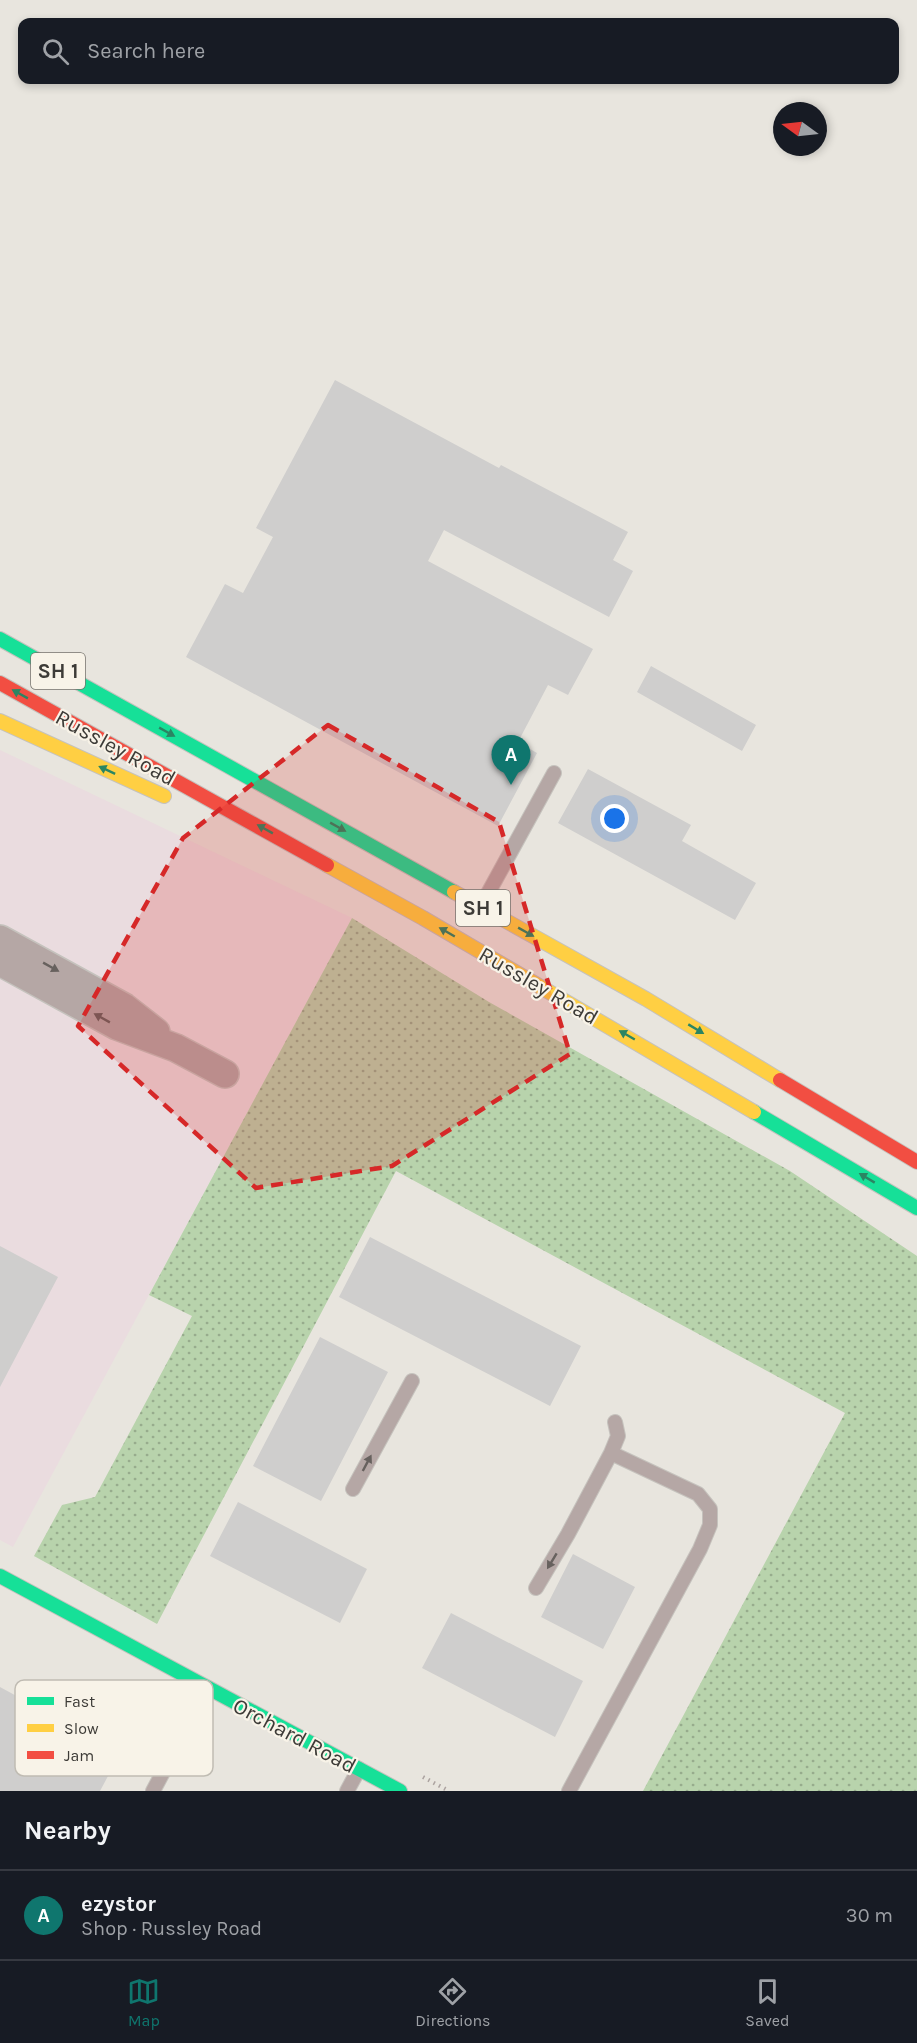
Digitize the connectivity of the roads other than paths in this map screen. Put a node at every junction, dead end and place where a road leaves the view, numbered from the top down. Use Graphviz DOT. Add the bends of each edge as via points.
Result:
graph roads {
  1 [pos="0,639"];
  2 [pos="0,683"];
  3 [pos="0,721"];
  4 [pos="554,773"];
  5 [pos="172,800"];
  6 [pos="335,885"];
  7 [pos="481,906"];
  8 [pos="407,909"];
  9 [pos="0,939"];
  10 [pos="0,962"];
  11 [pos="176,1048"];
  12 [pos="225,1074"];
  13 [pos="846,1119"];
  14 [pos="907,1139"];
  15 [pos="917,1162"];
  16 [pos="917,1208"];
  17 [pos="412,1380"];
  18 [pos="615,1422"];
  19 [pos="611,1453"];
  20 [pos="353,1489"];
  21 [pos="0,1576"];
  22 [pos="536,1588"];
  23 [pos="193,1680"];
  24 [pos="213,1691"];
  25 [pos="359,1769"];
  26 [pos="161,1776"];
  27 [pos="153,1791"];
  28 [pos="347,1791"];
  29 [pos="400,1791"];
  30 [pos="569,1791"];
  1 -- 7 [label="main road, Russley Road / SH 1, one-way"];
  8 -- 2 [label="main road, Russley Road / SH 1, one-way"];
  5 -- 3 [label="main road, one-way"];
  4 -- 7 [label="lane"];
  6 -- 8 [label="main road"];
  7 -- 13 [label="main road, Russley Road / SH 1, one-way"];
  16 -- 8 [label="main road, Russley Road / SH 1, one-way"];
  9 -- 11 [label="street, one-way" via="124,1007"];
  11 -- 10 [label="street, one-way" via="117,1026"];
  11 -- 12 [label="street"];
  13 -- 14 [label="main road"];
  13 -- 15 [label="main road, Russley Road / SH 1"];
  20 -- 17 [label="lane, one-way"];
  18 -- 19 [label="lane" via="618,1436"];
  19 -- 22 [label="lane, one-way"];
  19 -- 30 [label="lane" via="698,1494 710,1509 710,1525"];
  21 -- 23 [label="main road, Orchard Road"];
  24 -- 25 [label="main road, Orchard Road"];
  25 -- 28 [label="lane"];
  25 -- 29 [label="main road, Orchard Road"];
  26 -- 27 [label="lane"];
}
